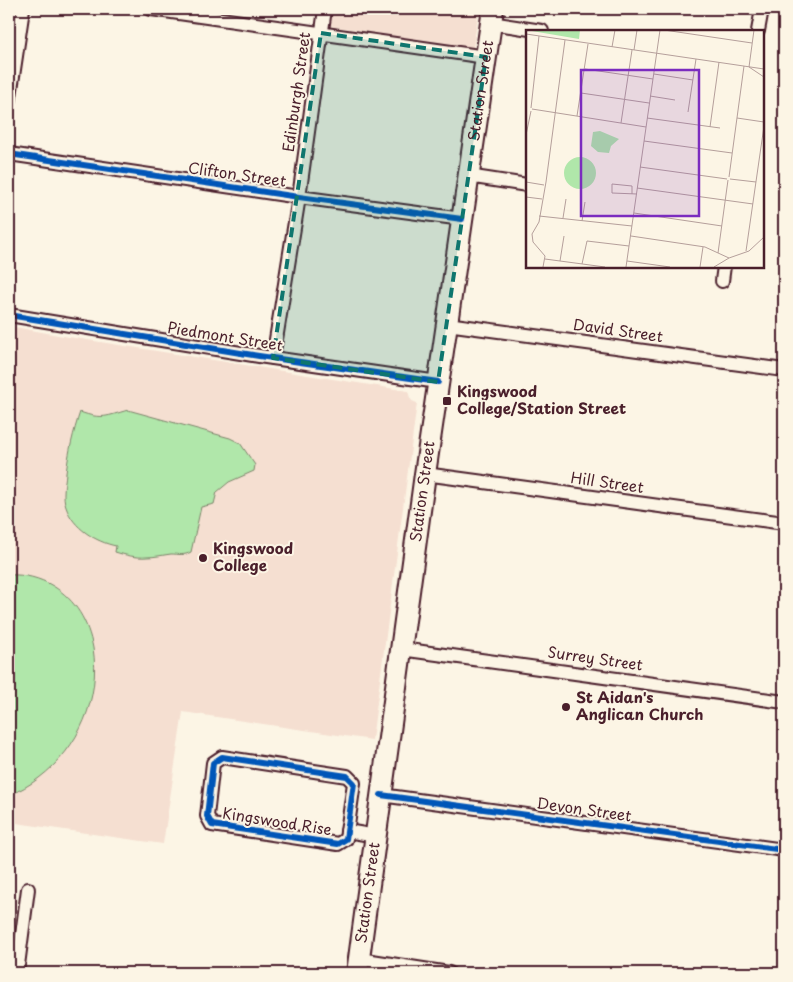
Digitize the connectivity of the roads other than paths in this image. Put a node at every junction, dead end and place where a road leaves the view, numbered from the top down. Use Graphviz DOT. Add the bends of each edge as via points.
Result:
graph roads {
  1 [pos="23,9"];
  2 [pos="151,9"];
  3 [pos="325,9"];
  4 [pos="762,9"];
  5 [pos="492,16"];
  6 [pos="539,30"];
  7 [pos="758,30"];
  8 [pos="321,32"];
  9 [pos="486,57"];
  10 [pos="9,103"];
  11 [pos="9,154"];
  12 [pos="468,176"];
  13 [pos="526,185"];
  14 [pos="299,197"];
  15 [pos="462,220"];
  16 [pos="724,268"];
  17 [pos="722,281"];
  18 [pos="9,315"];
  19 [pos="447,324"];
  20 [pos="273,358"];
  21 [pos="784,370"];
  22 [pos="438,382"];
  23 [pos="425,474"];
  24 [pos="784,523"];
  25 [pos="401,649"];
  26 [pos="784,702"];
  27 [pos="381,794"];
  28 [pos="347,831"];
  29 [pos="376,836"];
  30 [pos="784,850"];
  31 [pos="28,889"];
  32 [pos="358,966"];
  33 [pos="17,973"];
  34 [pos="449,973"];
  1 -- 10 [label="street"];
  2 -- 8 [label="street"];
  3 -- 8 [label="street, Edinburgh Street"];
  4 -- 7 [label="street"];
  5 -- 6 [label="street"];
  5 -- 9 [label="main road, Station Street"];
  8 -- 9 [label="street"];
  8 -- 14 [label="street, Edinburgh Street"];
  9 -- 12 [label="main road, Station Street"];
  11 -- 14 [label="street, Clifton Street"];
  12 -- 13 [label="street"];
  12 -- 15 [label="main road, Station Street"];
  14 -- 15 [label="street, Clifton Street"];
  14 -- 20 [label="street, Edinburgh Street"];
  15 -- 19 [label="main road, Station Street"];
  16 -- 17 [label="street"];
  18 -- 20 [label="street, Piedmont Street"];
  19 -- 21 [label="street, David Street"];
  19 -- 22 [label="main road, Station Street"];
  20 -- 22 [label="street, Piedmont Street"];
  22 -- 23 [label="main road, Station Street"];
  23 -- 24 [label="street, Hill Street"];
  23 -- 25 [label="main road, Station Street"];
  25 -- 26 [label="street, Surrey Street"];
  25 -- 27 [label="main road, Station Street"];
  27 -- 29 [label="main road, Station Street"];
  27 -- 30 [label="street, Devon Street"];
  28 -- 28 [label="street, Kingswood Rise" via="346,840 338,844 212,824 206,816 213,763 222,757 347,776 354,783"];
  28 -- 29 [label="street, Kingswood Rise"];
  29 -- 32 [label="main road, Station Street"];
  31 -- 33 [label="street"];
  32 -- 34 [label="street"];
}
